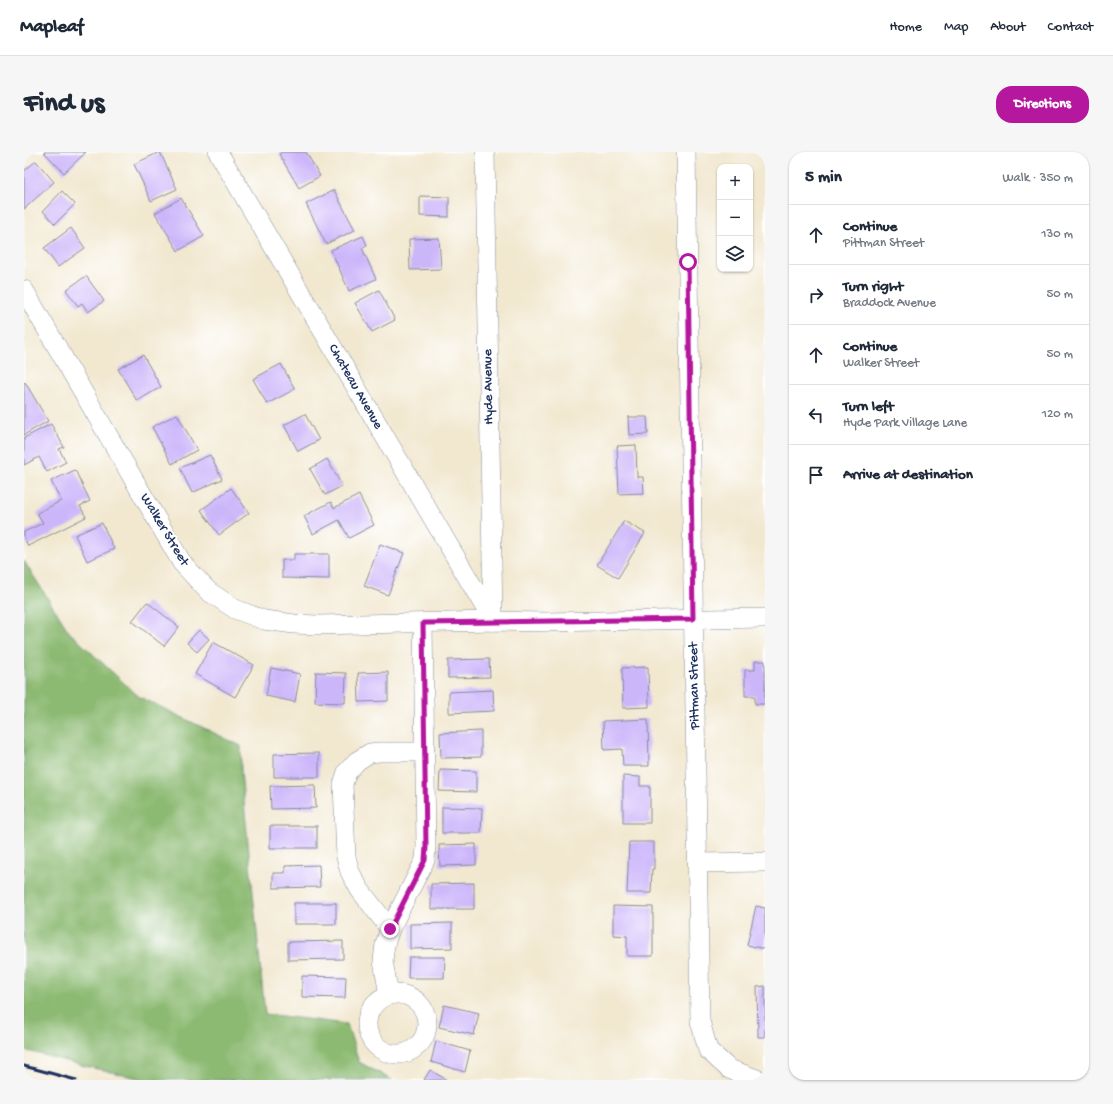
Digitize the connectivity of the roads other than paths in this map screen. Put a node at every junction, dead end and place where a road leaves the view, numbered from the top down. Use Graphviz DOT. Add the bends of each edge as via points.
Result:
graph roads {
  1 [pos="218,152"];
  2 [pos="485,152"];
  3 [pos="686,152"];
  4 [pos="24,290"];
  5 [pos="765,618"];
  6 [pos="693,619"];
  7 [pos="493,621"];
  8 [pos="423,623"];
  9 [pos="425,752"];
  10 [pos="765,862"];
  11 [pos="698,863"];
  12 [pos="390,929"];
  13 [pos="389,995"];
  14 [pos="759,1080"];
  1 -- 7 [label="street, Chateau Avenue"];
  2 -- 7 [label="street, Hyde Avenue"];
  3 -- 6 [label="street, Pittman Street"];
  4 -- 8 [label="street, Walker Street" via="182,564 208,591 235,609 264,620 317,625"];
  5 -- 6 [label="street, Walker Street"];
  6 -- 7 [label="street, Walker Street"];
  6 -- 11 [label="street, Pittman Street"];
  7 -- 8 [label="street, Walker Street"];
  8 -- 9 [label="street"];
  9 -- 12 [label="street" via="425,860"];
  9 -- 12 [label="street" via="370,754 357,761 347,772 343,784 346,857 350,872 360,890"];
  10 -- 11 [label="street"];
  11 -- 14 [label="street, Pittman Street" via="700,1021 708,1050 729,1069"];
  12 -- 13 [label="street" via="383,961"];
}
